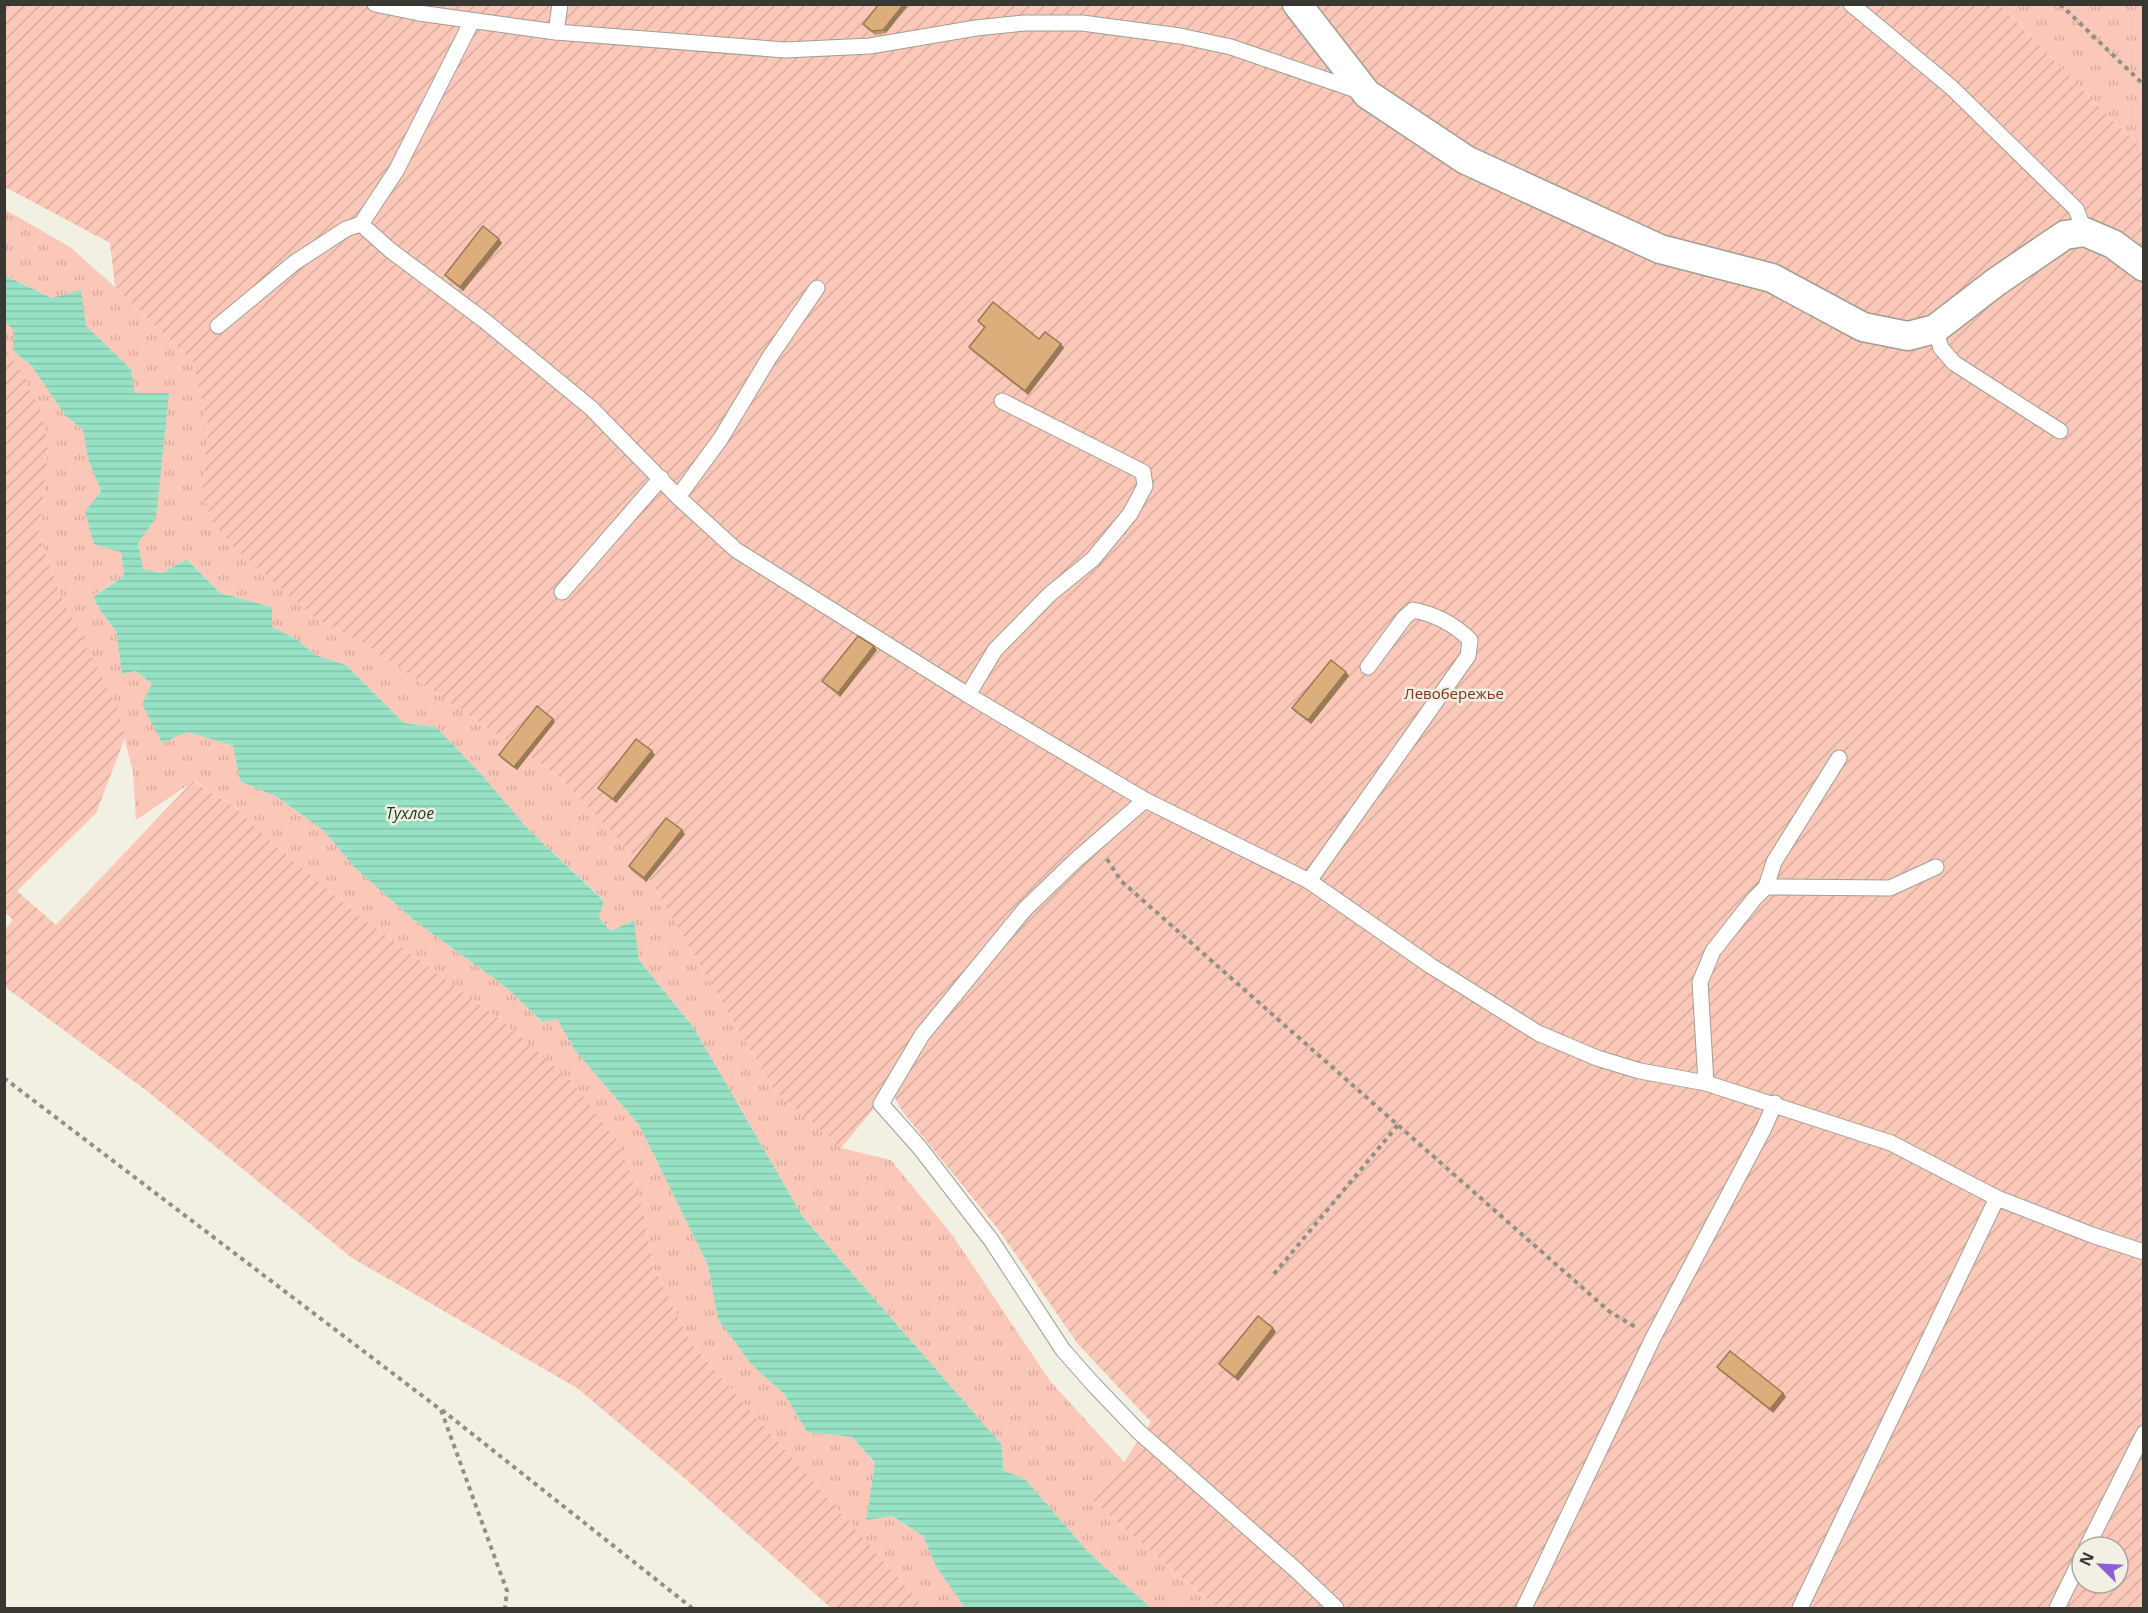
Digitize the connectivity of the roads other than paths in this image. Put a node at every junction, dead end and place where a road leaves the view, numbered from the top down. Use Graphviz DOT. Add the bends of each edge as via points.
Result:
graph roads {
  1 [pos="375,4"];
  2 [pos="560,4"];
  3 [pos="1297,4"];
  4 [pos="1851,4"];
  5 [pos="472,21"];
  6 [pos="556,32"];
  7 [pos="1367,94"];
  8 [pos="361,224"];
  9 [pos="2085,232"];
  10 [pos="2144,267"];
  11 [pos="817,288"];
  12 [pos="218,326"];
  13 [pos="1935,329"];
  14 [pos="1002,401"];
  15 [pos="2060,430"];
  16 [pos="661,478"];
  17 [pos="678,497"];
  18 [pos="562,592"];
  19 [pos="1368,667"];
  20 [pos="968,695"];
  21 [pos="1839,758"];
  22 [pos="1145,800"];
  23 [pos="1936,867"];
  24 [pos="1309,881"];
  25 [pos="1766,887"];
  26 [pos="1706,1083"];
  27 [pos="1774,1103"];
  28 [pos="1997,1198"];
  29 [pos="2144,1252"];
  30 [pos="2144,1433"];
  31 [pos="2093,1535"];
  32 [pos="2070,1581"];
  33 [pos="1336,1608"];
  34 [pos="1524,1608"];
  35 [pos="1800,1608"];
  36 [pos="2057,1608"];
  1 -- 5 [label="lane"];
  2 -- 6 [label="lane"];
  3 -- 7 [label="street"];
  4 -- 9 [label="lane" via="1951,87 2076,208"];
  5 -- 6 [label="lane"];
  5 -- 8 [label="lane" via="396,171"];
  6 -- 7 [label="lane" via="785,50 870,46 1023,23 1082,23 1231,47"];
  7 -- 13 [label="street" via="1466,160 1660,249 1772,278 1863,327 1908,336"];
  8 -- 12 [label="lane" via="346,229 294,263"];
  8 -- 16 [label="lane" via="591,408"];
  9 -- 10 [label="street" via="2113,244"];
  9 -- 13 [label="street" via="2065,235 2045,247"];
  11 -- 17 [label="lane" via="721,438"];
  13 -- 15 [label="lane" via="1941,348 1954,363"];
  14 -- 20 [label="lane" via="1143,472 1145,486 1130,514 1093,559 1050,594 995,650"];
  16 -- 17 [label="lane"];
  16 -- 18 [label="lane"];
  17 -- 20 [label="lane" via="736,550"];
  19 -- 24 [label="lane" via="1413,610 1459,629 1470,640 1468,656"];
  20 -- 22 [label="lane"];
  21 -- 25 [label="lane" via="1774,862"];
  22 -- 24 [label="lane"];
  22 -- 33 [label="lane" via="1025,909 922,1035 881,1104 991,1239 1063,1350 1093,1384 1139,1432"];
  23 -- 25 [label="lane" via="1890,888"];
  24 -- 26 [label="lane" via="1431,966 1538,1033 1640,1071"];
  25 -- 26 [label="lane" via="1713,951 1700,982"];
  26 -- 27 [label="lane"];
  27 -- 28 [label="lane" via="1891,1143"];
  27 -- 34 [label="lane" via="1653,1338"];
  28 -- 29 [label="lane"];
  28 -- 35 [label="lane"];
  30 -- 31 [label="lane"];
  32 -- 36 [label="lane"];
}
